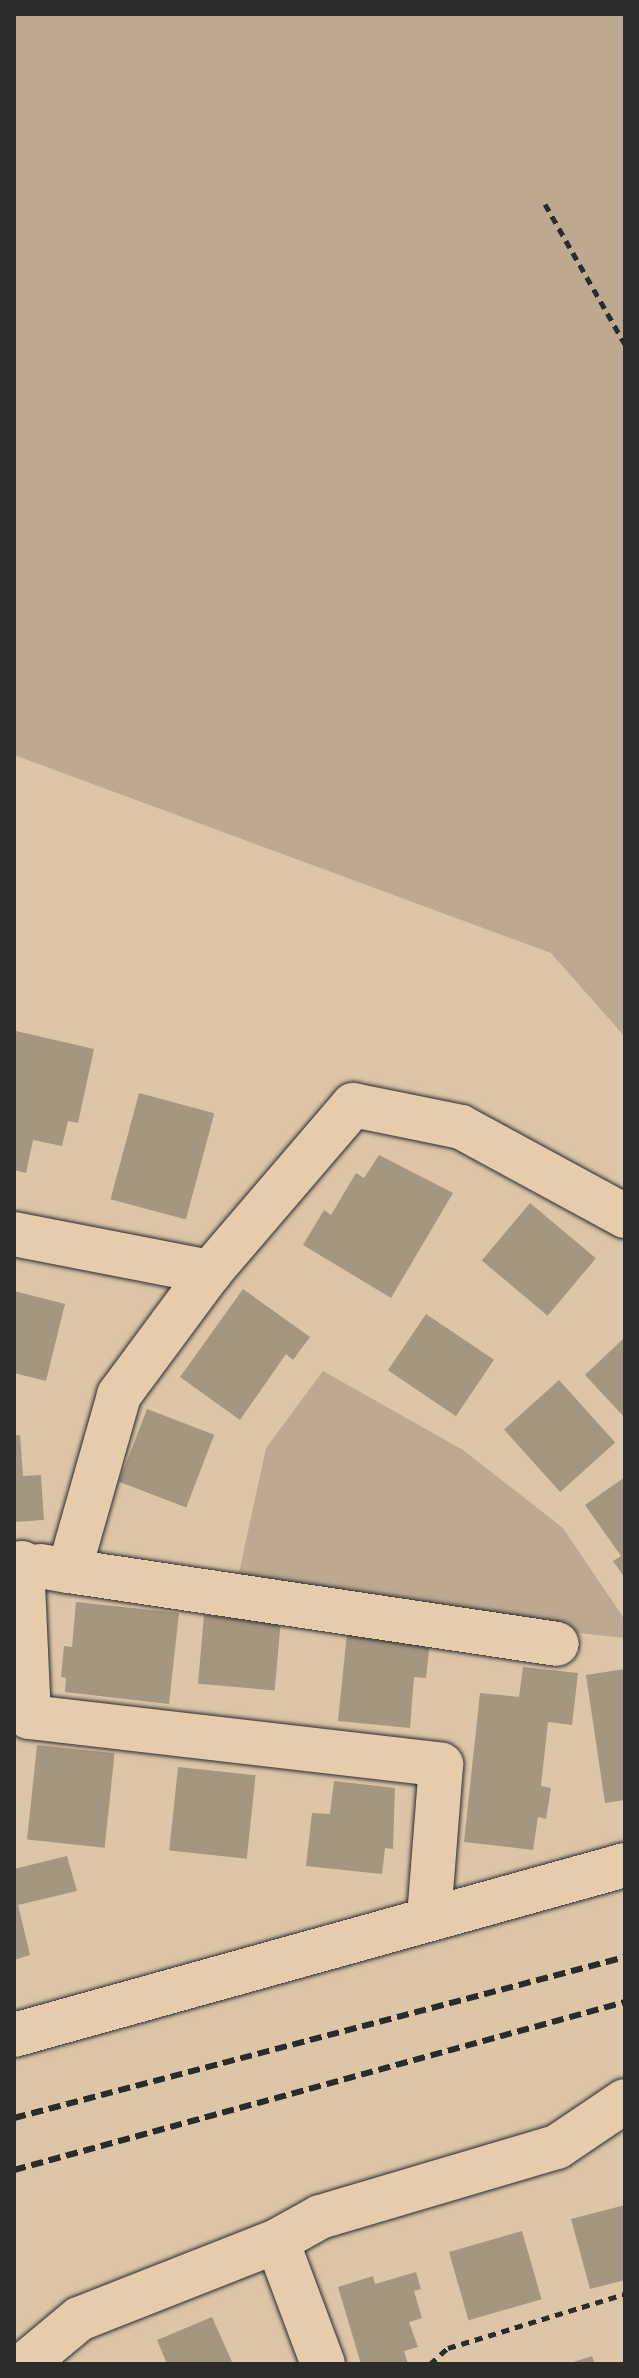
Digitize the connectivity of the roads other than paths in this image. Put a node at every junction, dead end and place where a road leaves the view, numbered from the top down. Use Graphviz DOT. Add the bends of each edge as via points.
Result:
graph roads {
  1 [pos="625,1216"];
  2 [pos="14,1234"];
  3 [pos="210,1272"];
  4 [pos="18,1562"];
  5 [pos="69,1571"];
  6 [pos="557,1644"];
  7 [pos="625,1865"];
  8 [pos="429,1919"];
  9 [pos="14,2035"];
  10 [pos="625,2101"];
  11 [pos="277,2241"];
  12 [pos="25,2364"];
  13 [pos="323,2364"];
  1 -- 3 [label="street" via="461,1127 353,1105"];
  2 -- 3 [label="street"];
  3 -- 5 [label="street" via="119,1395"];
  4 -- 5 [label="street"];
  4 -- 8 [label="street" via="29,1717 441,1765"];
  5 -- 6 [label="street"];
  7 -- 8 [label="street"];
  8 -- 9 [label="street"];
  10 -- 11 [label="street" via="557,2147 320,2217"];
  11 -- 12 [label="street" via="79,2319"];
  11 -- 13 [label="street"];
}
